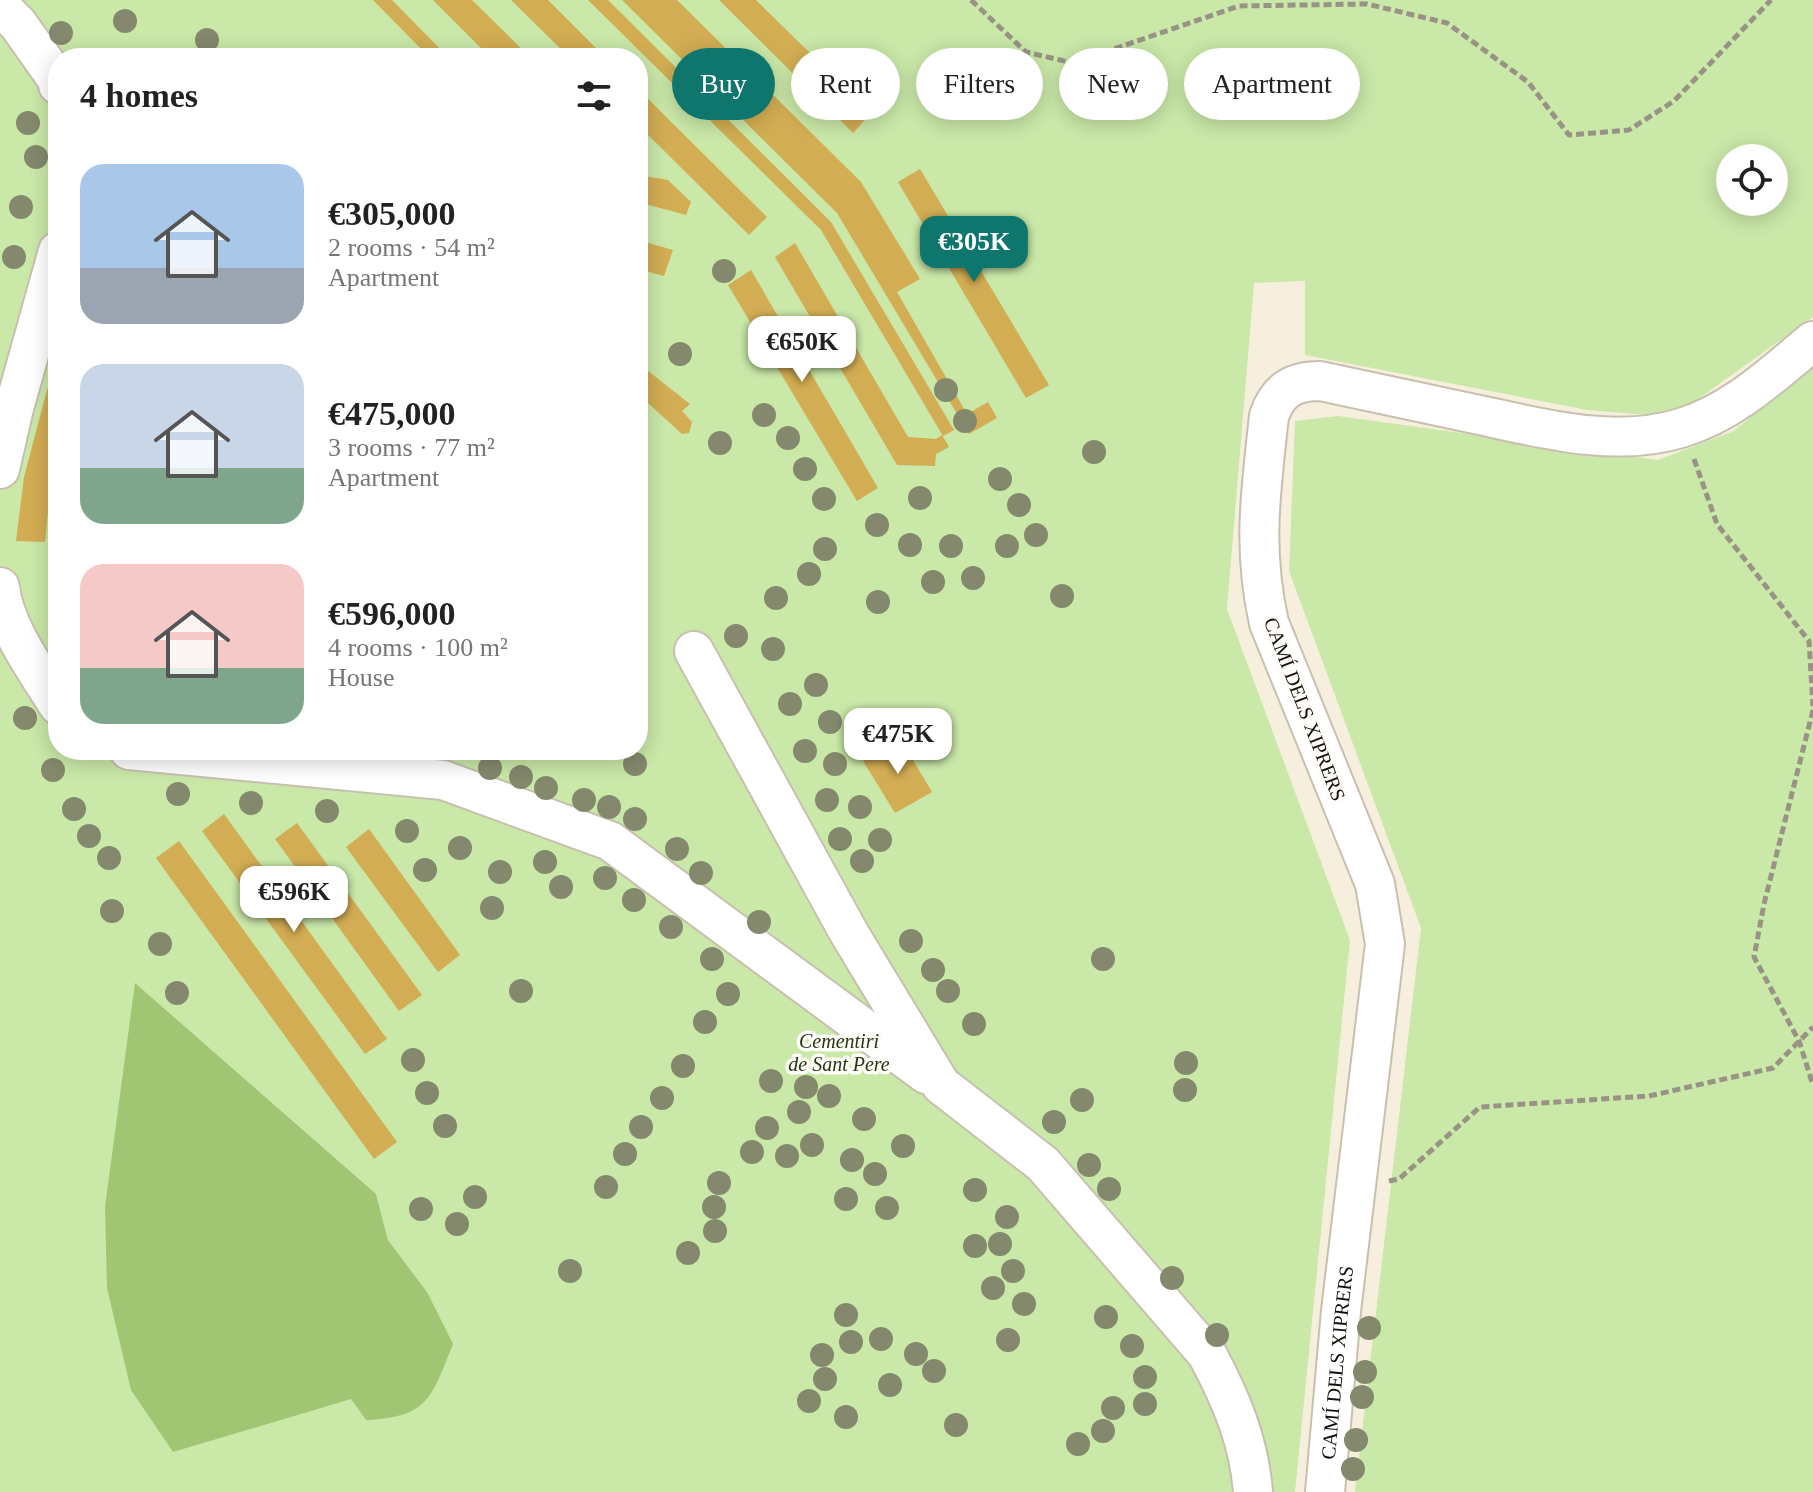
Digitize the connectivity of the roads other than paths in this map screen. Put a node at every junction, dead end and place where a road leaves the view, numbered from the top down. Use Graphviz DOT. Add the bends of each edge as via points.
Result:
graph roads {
  1 [pos="0,6"];
  2 [pos="48,66"];
  3 [pos="48,287"];
  4 [pos="1813,341"];
  5 [pos="0,469"];
  6 [pos="0,587"];
  7 [pos="694,651"];
  8 [pos="48,689"];
  9 [pos="234,760"];
  10 [pos="941,1085"];
  11 [pos="1253,1492"];
  12 [pos="1325,1492"];
  1 -- 2 [label="street"];
  3 -- 5 [label="street"];
  4 -- 12 [label="street, CAMÍ DELS XIPRERS" via="1754,391 1714,416 1666,432 1601,436 1558,431 1320,381 1302,381 1275,399 1258,524 1262,591 1269,623 1375,884 1384,931 1384,971 1341,1311"];
  6 -- 8 [label="street" via="22,648"];
  7 -- 10 [label="street" via="849,933"];
  9 -- 10 [label="street" via="443,780 610,841"];
  10 -- 11 [label="street" via="1043,1164 1207,1354 1240,1423"];
}
